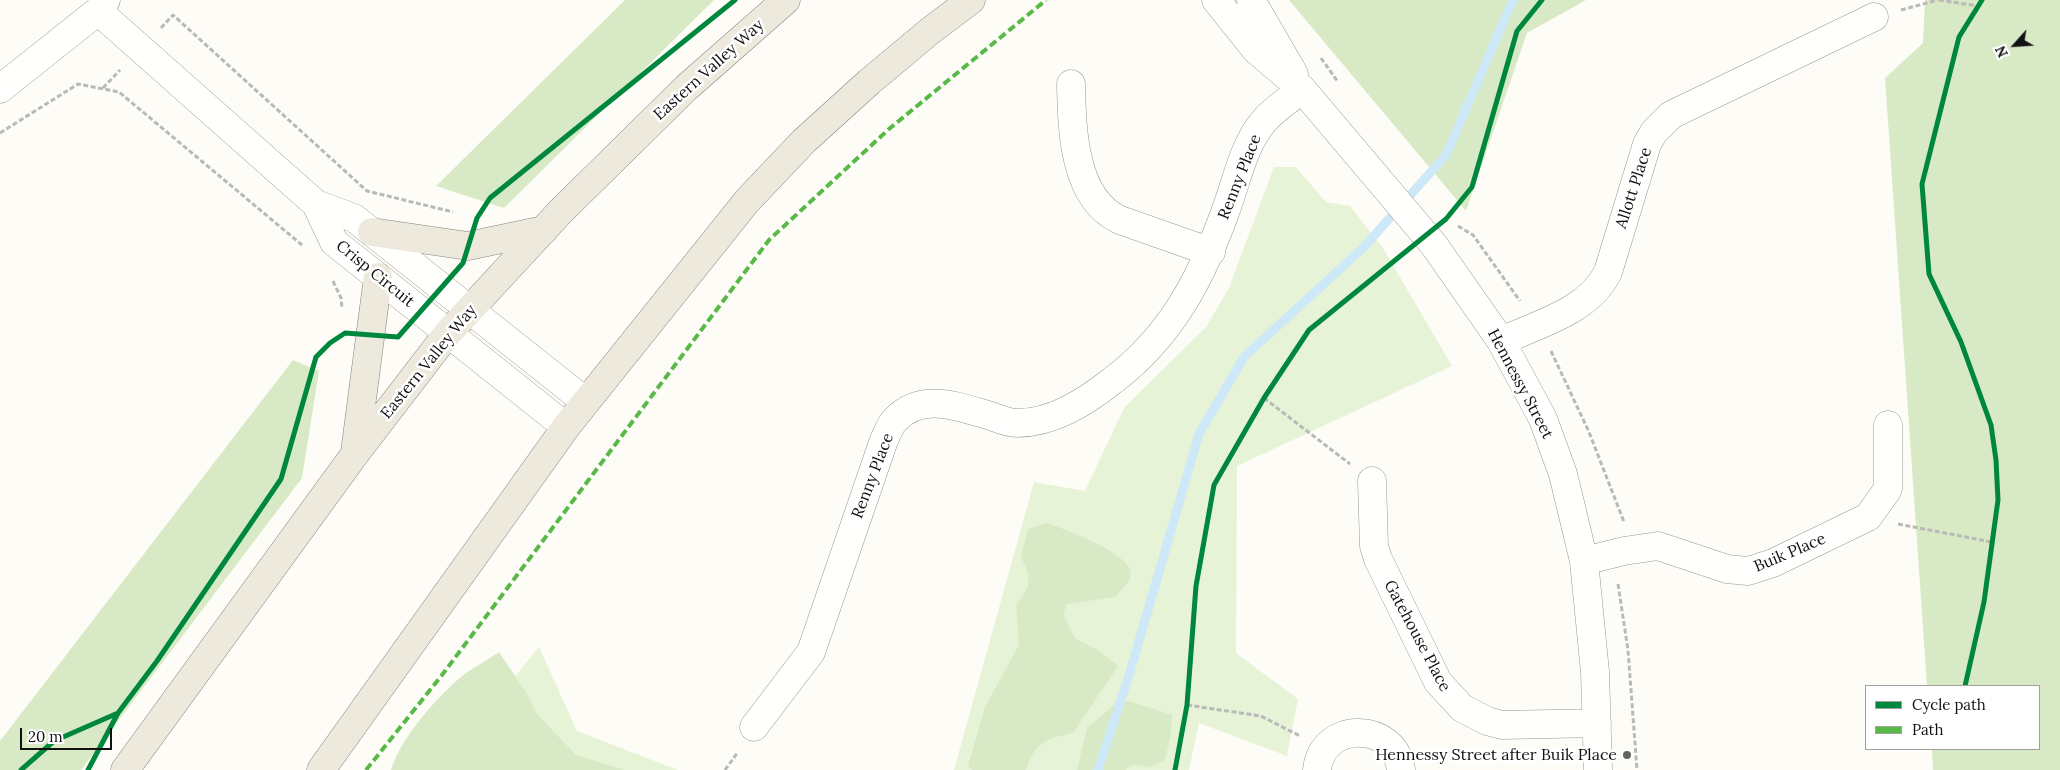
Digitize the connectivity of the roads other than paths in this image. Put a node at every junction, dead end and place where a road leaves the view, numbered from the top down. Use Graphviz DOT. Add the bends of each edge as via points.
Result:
graph roads {
  1 [pos="786,0"];
  2 [pos="972,0"];
  3 [pos="1216,0"];
  4 [pos="1251,0"];
  5 [pos="102,6"];
  6 [pos="1874,17"];
  7 [pos="1071,84"];
  8 [pos="0,89"];
  9 [pos="1302,89"];
  10 [pos="316,204"];
  11 [pos="544,230"];
  12 [pos="372,232"];
  13 [pos="1212,252"];
  14 [pos="378,277"];
  15 [pos="469,310"];
  16 [pos="448,333"];
  17 [pos="1501,341"];
  18 [pos="586,402"];
  19 [pos="1888,425"];
  20 [pos="566,427"];
  21 [pos="355,454"];
  22 [pos="1372,481"];
  23 [pos="1584,560"];
  24 [pos="1597,723"];
  25 [pos="754,727"];
  26 [pos="1321,760"];
  27 [pos="125,770"];
  28 [pos="321,770"];
  29 [pos="1401,770"];
  30 [pos="1598,770"];
  1 -- 11 [label="main road, Eastern Valley Way" via="686,88"];
  2 -- 18 [label="main road" via="868,82 804,141 747,201"];
  3 -- 9 [label="street, Hennessy Street" via="1256,50"];
  4 -- 9 [label="street, Hennessy Street"];
  5 -- 8 [label="street, Crisp Circuit"];
  5 -- 10 [label="street, Crisp Circuit" via="140,49"];
  6 -- 17 [label="street, Allott Place" via="1664,121 1647,144 1608,272 1597,290 1575,308"];
  7 -- 13 [label="street" via="1075,146 1081,170 1097,204 1108,215"];
  9 -- 13 [label="street, Renny Place" via="1265,120 1251,140"];
  9 -- 17 [label="street, Hennessy Street" via="1422,232"];
  10 -- 12 [label="street, Crisp Circuit" via="354,218"];
  10 -- 14 [label="street, Crisp Circuit" via="334,242"];
  11 -- 12 [label="main road" via="468,246"];
  11 -- 15 [label="main road, Eastern Valley Way"];
  12 -- 15 [label="street, Crisp Circuit"];
  13 -- 25 [label="street, Renny Place" via="1188,299 1154,343 1112,381 1064,413 1040,421 1014,423 947,403 932,403 916,406 895,420 884,440 811,652"];
  14 -- 16 [label="street, Crisp Circuit"];
  14 -- 21 [label="main road" via="357,334"];
  15 -- 16 [label="main road, Eastern Valley Way"];
  15 -- 18 [label="street, Crisp Circuit"];
  16 -- 20 [label="street, Crisp Circuit"];
  16 -- 21 [label="main road, Eastern Valley Way"];
  17 -- 23 [label="street, Hennessy Street" via="1549,437 1563,474"];
  18 -- 20 [label="main road"];
  19 -- 23 [label="street, Buik Place" via="1888,490 1868,517 1758,569 1727,569 1658,546"];
  20 -- 28 [label="main road"];
  21 -- 27 [label="main road, Eastern Valley Way"];
  22 -- 24 [label="street, Gatehouse Place" via="1374,546 1378,559 1438,682 1454,702 1471,714 1502,725"];
  23 -- 24 [label="street, Hennessy Street"];
  24 -- 30 [label="street, Hennessy Street"];
  26 -- 29 [label="street" via="1340,736 1361,731 1372,733 1390,744"];
}
